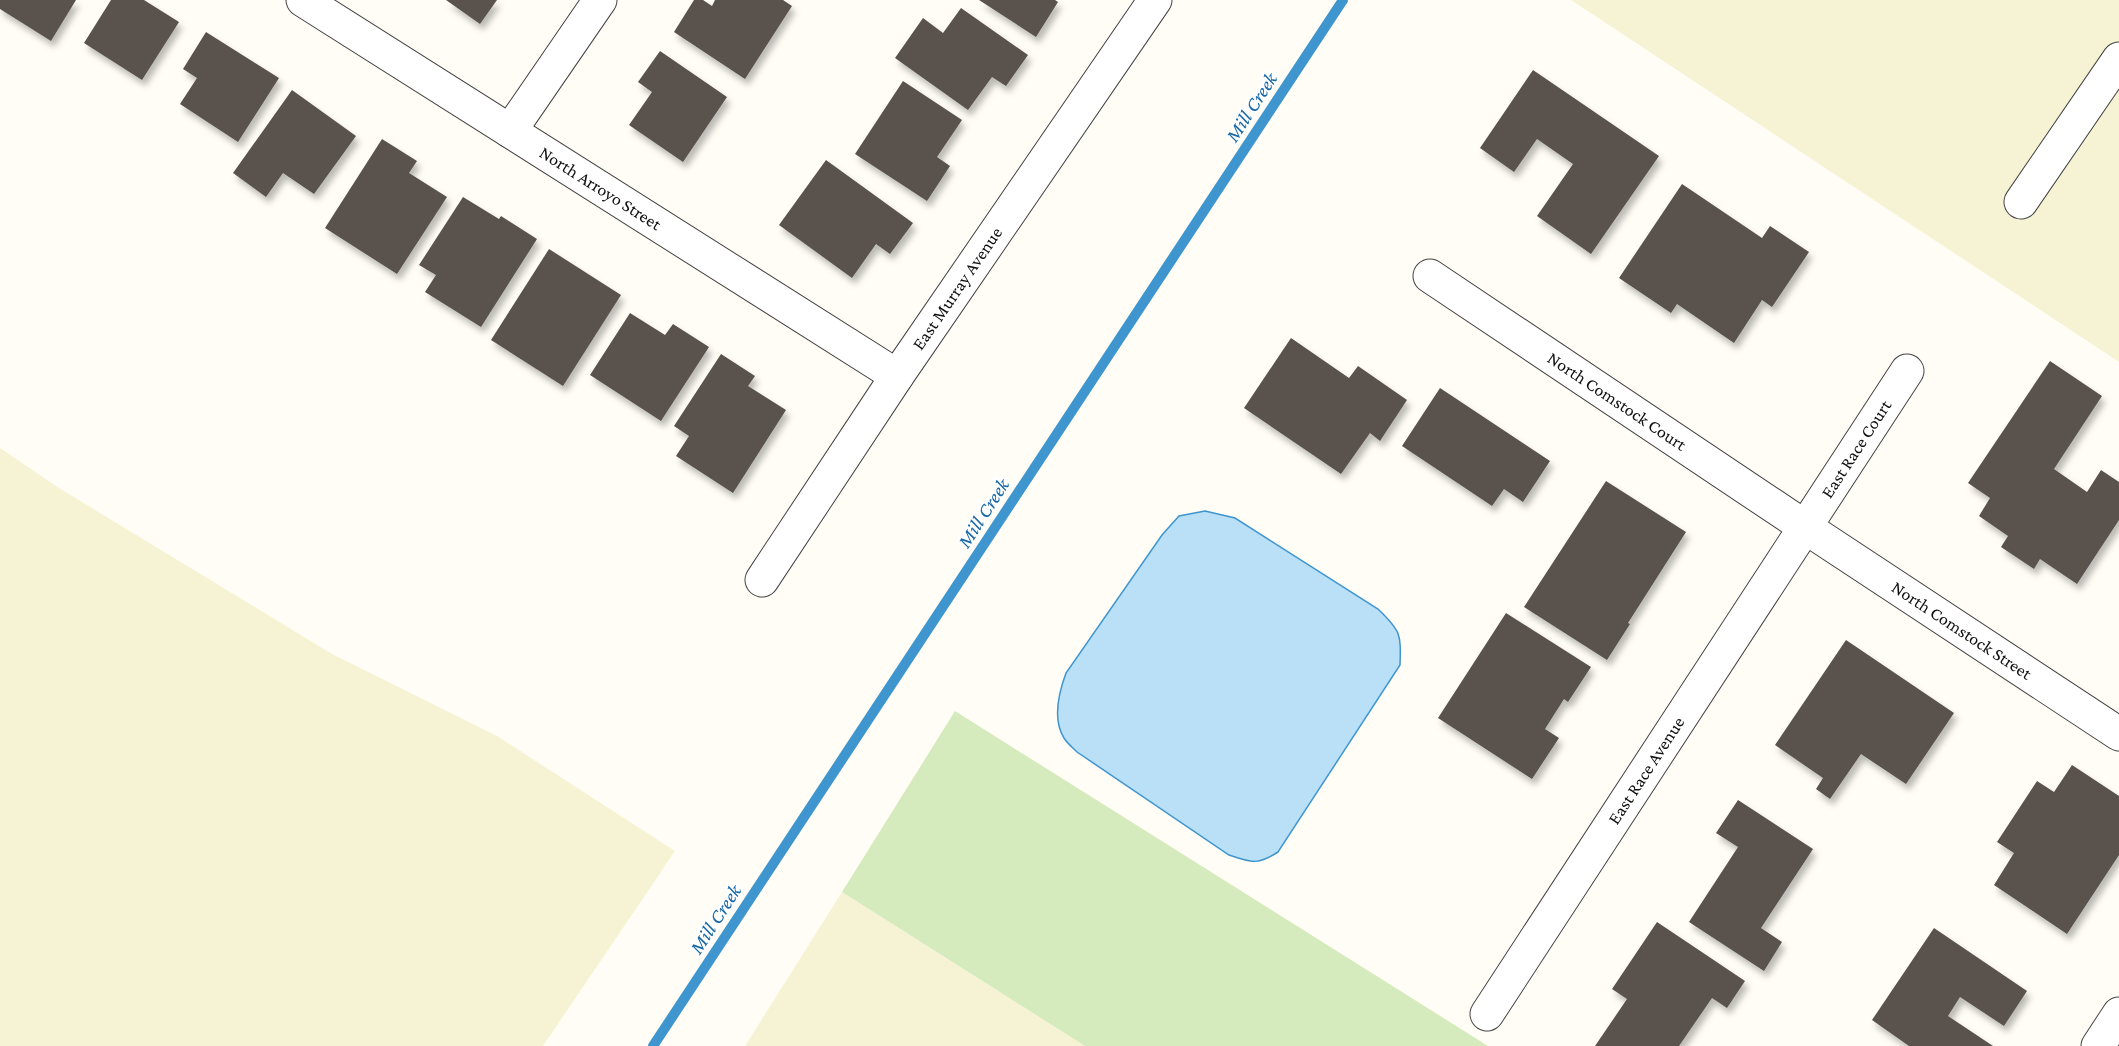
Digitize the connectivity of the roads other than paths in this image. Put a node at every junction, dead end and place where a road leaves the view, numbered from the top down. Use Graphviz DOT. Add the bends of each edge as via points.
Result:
graph roads {
  1 [pos="303,0"];
  2 [pos="600,0"];
  3 [pos="1155,0"];
  4 [pos="2119,59"];
  5 [pos="510,131"];
  6 [pos="2021,202"];
  7 [pos="1430,276"];
  8 [pos="1907,371"];
  9 [pos="897,376"];
  10 [pos="1805,527"];
  11 [pos="762,580"];
  12 [pos="2119,734"];
  13 [pos="1487,1014"];
  14 [pos="2119,1014"];
  15 [pos="2098,1046"];
  1 -- 5 [label="street, North Arroyo Street"];
  2 -- 5 [label="street"];
  3 -- 9 [label="street, East Murray Avenue"];
  4 -- 6 [label="street"];
  5 -- 9 [label="street, North Arroyo Street"];
  7 -- 10 [label="street, North Comstock Court"];
  8 -- 10 [label="street, East Race Court"];
  9 -- 11 [label="street, East Murray Avenue"];
  10 -- 12 [label="street, North Comstock Street"];
  10 -- 13 [label="street, East Race Avenue"];
  14 -- 15 [label="street"];
}
